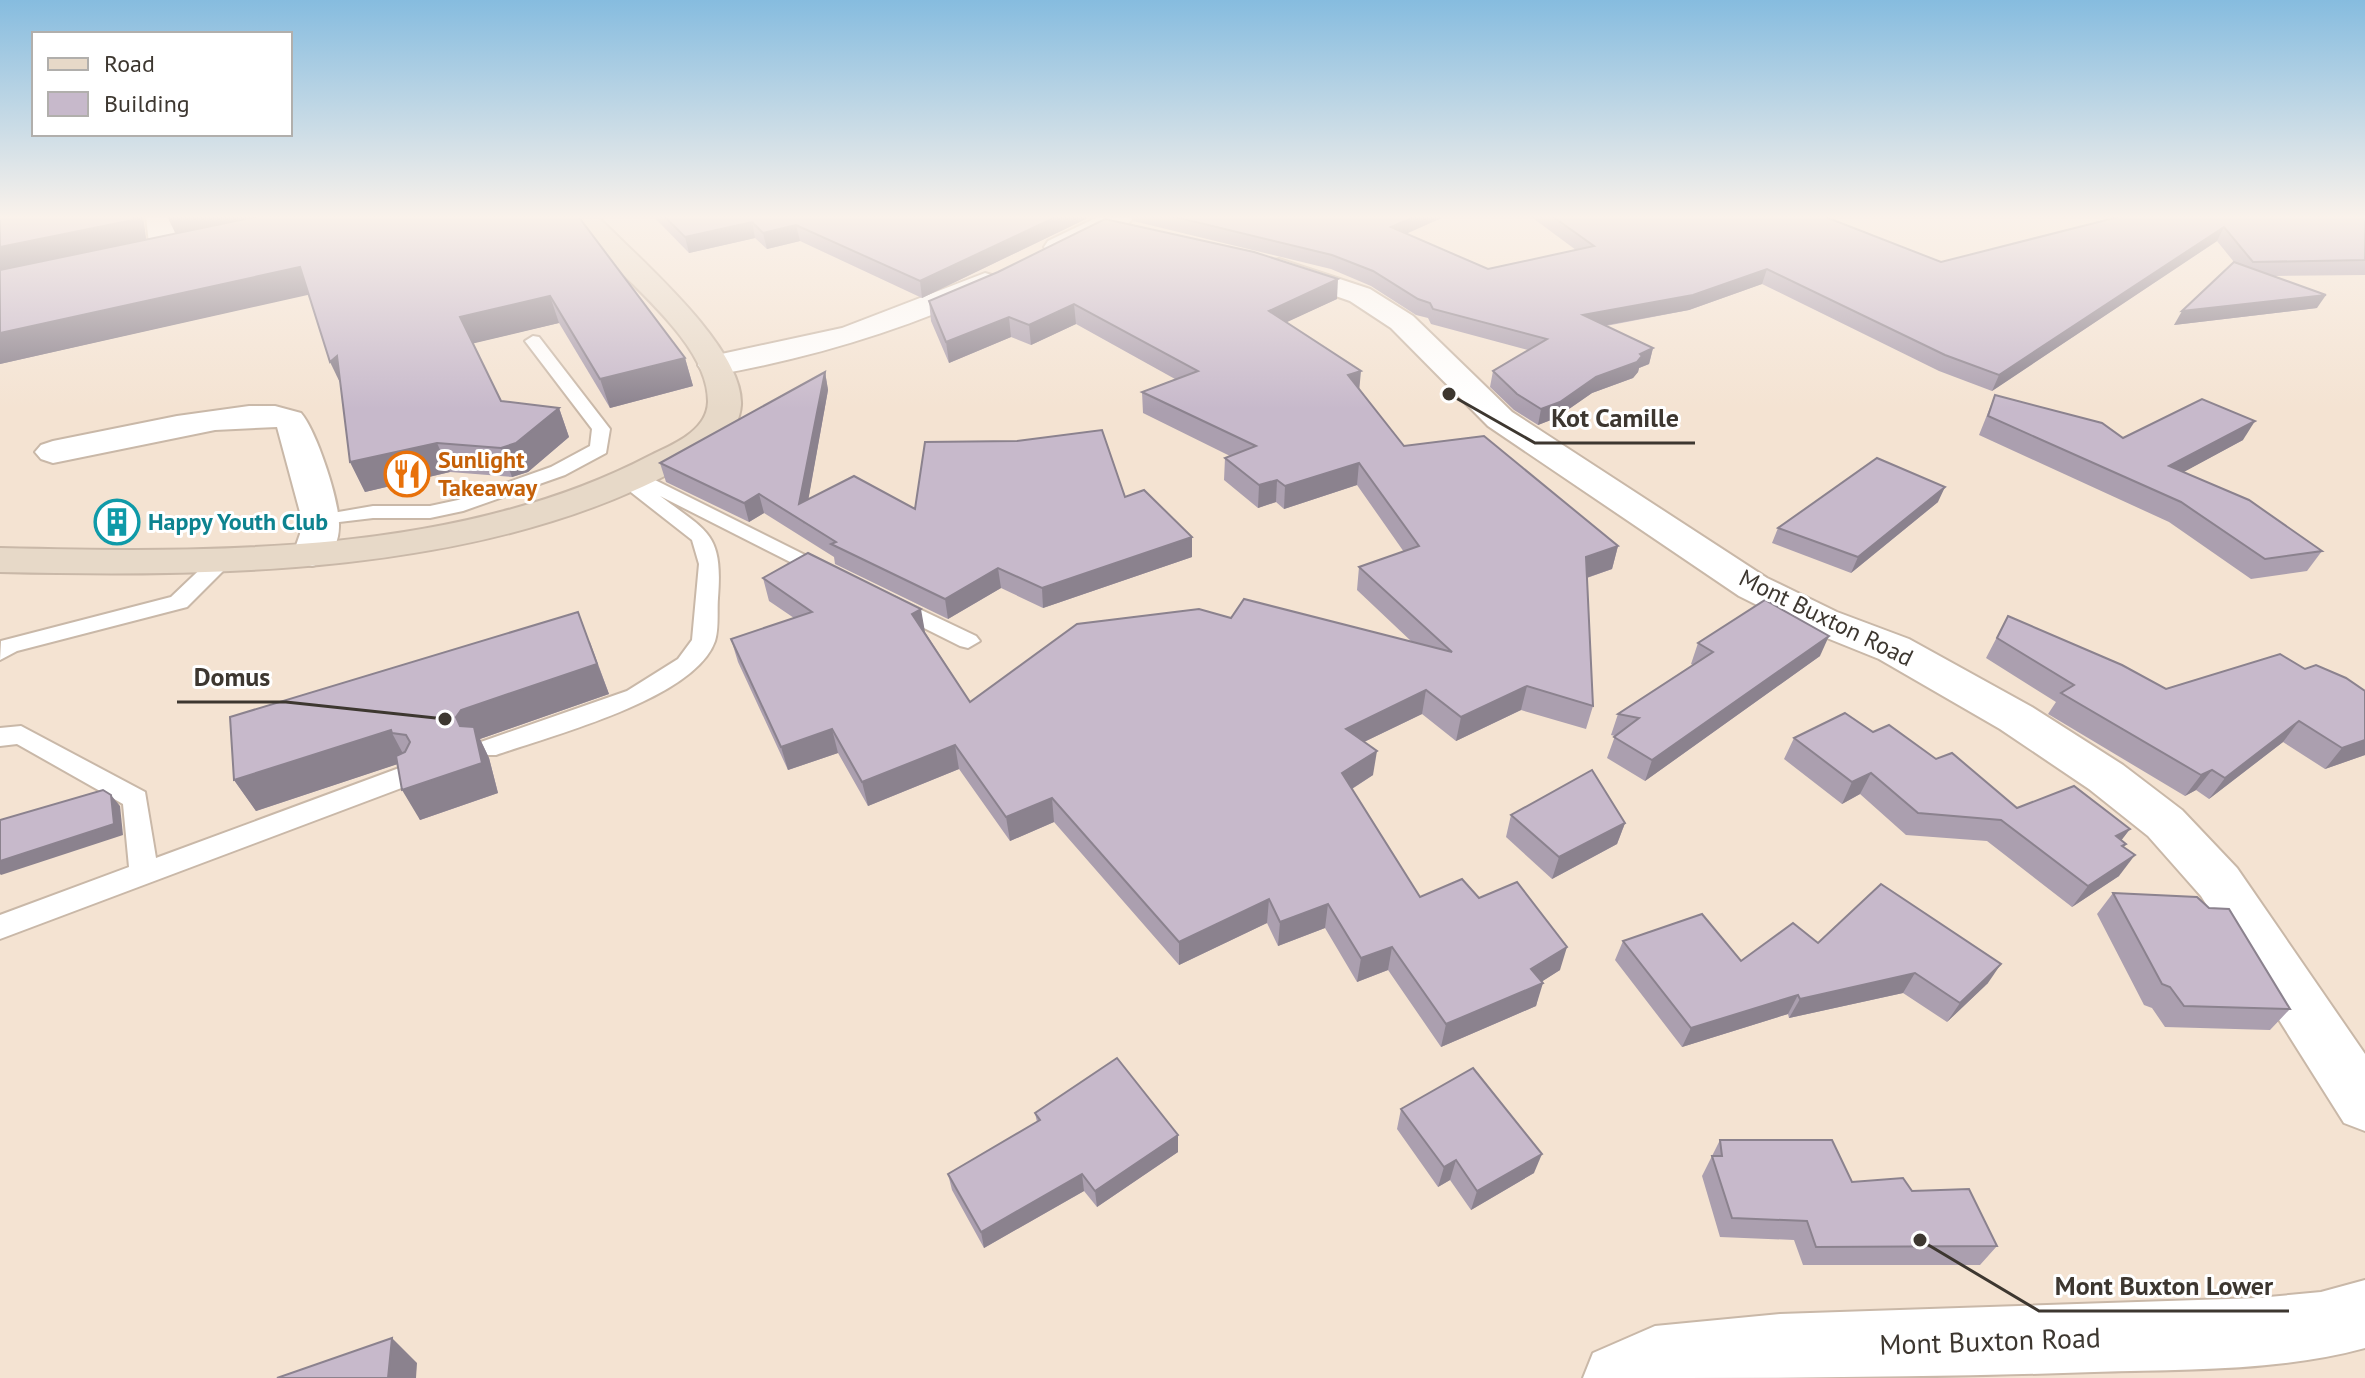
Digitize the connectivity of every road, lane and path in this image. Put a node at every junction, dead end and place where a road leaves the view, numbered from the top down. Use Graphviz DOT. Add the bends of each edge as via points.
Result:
graph roads {
  1 [pos="641,280"];
  2 [pos="990,280"];
  3 [pos="1325,280"];
  4 [pos="533,341"];
  5 [pos="710,356"];
  6 [pos="53,452"];
  7 [pos="632,479"];
  8 [pos="316,538"];
  9 [pos="0,560"];
  10 [pos="221,562"];
  11 [pos="844,579"];
  12 [pos="871,593"];
  13 [pos="968,641"];
  14 [pos="0,652"];
  15 [pos="0,737"];
  16 [pos="487,749"];
  17 [pos="411,774"];
  18 [pos="144,874"];
  19 [pos="0,927"];
  20 [pos="2365,1104"];
  21 [pos="2365,1314"];
  22 [pos="1618,1378"];
  1 -- 5 [label="main road"];
  2 -- 5 [label="street" via="851,338 777,356"];
  3 -- 20 [label="street, Mont Buxton Road" via="1402,322 1500,419 1753,587 1894,649 2016,718 2165,823 2219,882"];
  4 -- 8 [label="lane" via="601,429 599,449 558,471 463,505 418,513 373,512"];
  5 -- 7 [label="main road" via="726,401 722,418 713,432"];
  6 -- 8 [label="street" via="268,412 292,422"];
  7 -- 8 [label="main road" via="566,505 440,536"];
  7 -- 11 [label="lane"];
  7 -- 16 [label="lane" via="702,537 710,564 703,641 686,664 636,697"];
  8 -- 10 [label="main road"];
  9 -- 10 [label="main road"];
  10 -- 14 [label="lane" via="179,602"];
  12 -- 13 [label="lane"];
  15 -- 18 [label="lane" via="21,735 136,799"];
  17 -- 18 [label="lane"];
  18 -- 19 [label="lane"];
  21 -- 22 [label="street, Mont Buxton Road" via="2321,1326 2258,1332 1780,1348 1655,1361"];
}
